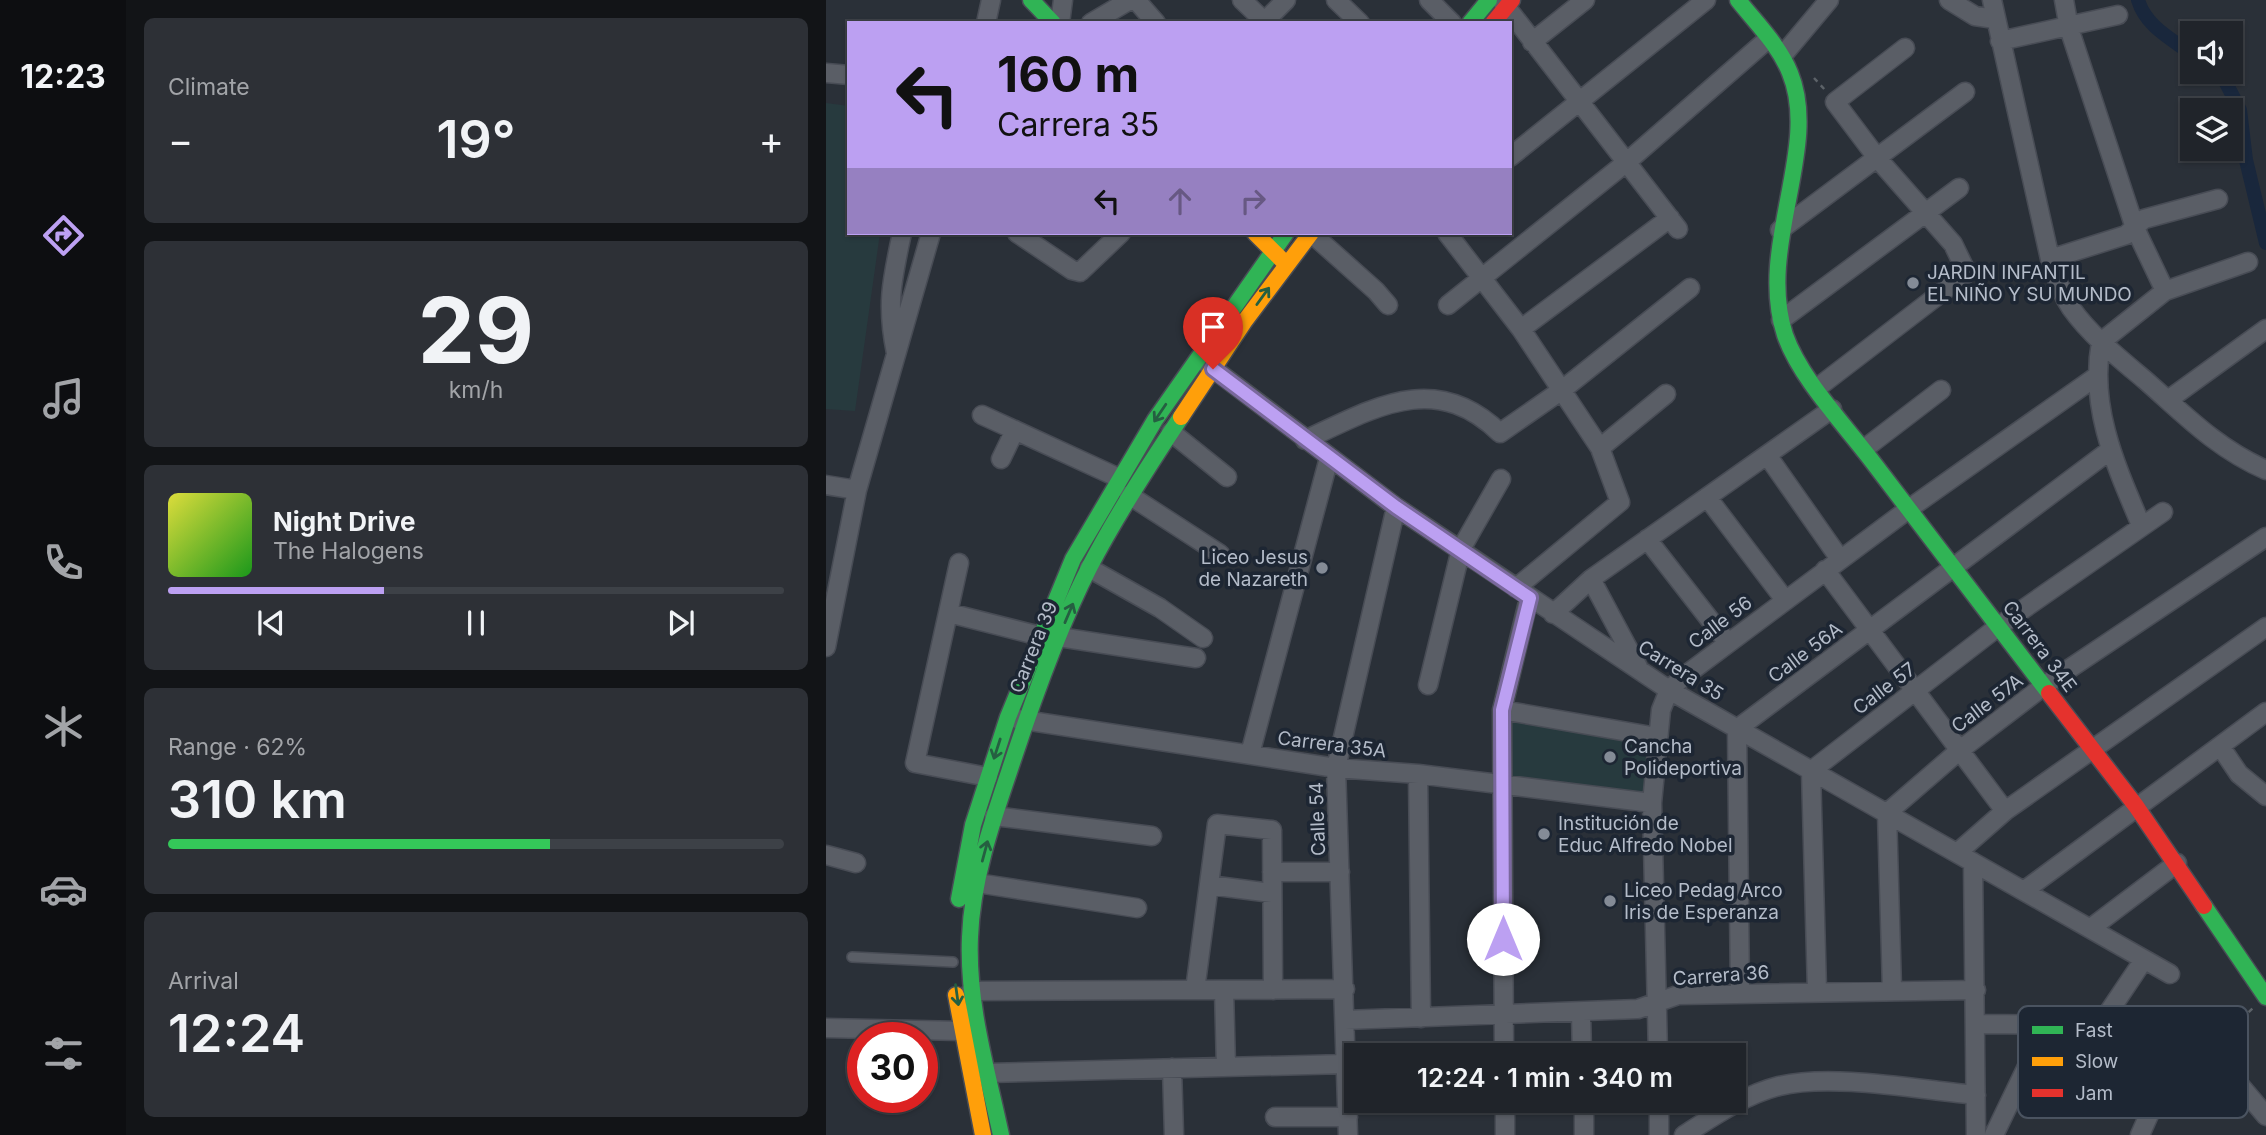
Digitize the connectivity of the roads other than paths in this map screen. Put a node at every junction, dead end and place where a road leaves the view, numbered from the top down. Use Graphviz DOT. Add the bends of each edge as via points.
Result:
graph roads {
  1 [pos="991,0"];
  2 [pos="1031,0"];
  3 [pos="1063,0"];
  4 [pos="1130,0"];
  5 [pos="1136,0"];
  6 [pos="1242,0"];
  7 [pos="1286,0"];
  8 [pos="1336,0"];
  9 [pos="1429,0"];
  10 [pos="1489,0"];
  11 [pos="1585,0"];
  12 [pos="1706,0"];
  13 [pos="1738,0"];
  14 [pos="1829,0"];
  15 [pos="1949,0"];
  16 [pos="1992,0"];
  17 [pos="2064,0"];
  18 [pos="1506,3"];
  19 [pos="2118,15"];
  20 [pos="1995,19"];
  21 [pos="986,21"];
  22 [pos="1051,21"];
  23 [pos="1060,21"];
  24 [pos="1094,21"];
  25 [pos="1154,21"];
  26 [pos="1263,21"];
  27 [pos="1265,21"];
  28 [pos="1358,21"];
  29 [pos="1450,21"];
  30 [pos="1472,21"];
  31 [pos="1494,21"];
  32 [pos="2069,28"];
  33 [pos="1768,40"];
  34 [pos="2000,41"];
  35 [pos="1532,42"];
  36 [pos="1905,48"];
  37 [pos="1783,55"];
  38 [pos="826,73"];
  39 [pos="847,75"];
  40 [pos="1965,92"];
  41 [pos="1581,102"];
  42 [pos="1512,155"];
  43 [pos="1878,159"];
  44 [pos="1628,161"];
  45 [pos="1959,188"];
  46 [pos="2218,199"];
  47 [pos="1924,212"];
  48 [pos="2135,228"];
  49 [pos="1780,230"];
  50 [pos="902,235"];
  51 [pos="930,235"];
  52 [pos="1021,235"];
  53 [pos="1119,235"];
  54 [pos="1257,235"];
  55 [pos="1284,235"];
  56 [pos="1309,235"];
  57 [pos="1313,235"];
  58 [pos="1448,235"];
  59 [pos="1272,250"];
  60 [pos="2050,259"];
  61 [pos="2248,262"];
  62 [pos="1286,264"];
  63 [pos="1479,278"];
  64 [pos="1690,288"];
  65 [pos="2165,291"];
  66 [pos="1388,305"];
  67 [pos="1448,305"];
  68 [pos="1781,320"];
  69 [pos="1521,329"];
  70 [pos="2266,329"];
  71 [pos="2101,342"];
  72 [pos="897,355"];
  73 [pos="1198,357"];
  74 [pos="1213,369"];
  75 [pos="2097,376"];
  76 [pos="1817,388"];
  77 [pos="1562,390"];
  78 [pos="1941,390"];
  79 [pos="1666,394"];
  80 [pos="2168,400"];
  81 [pos="1832,409"];
  82 [pos="982,415"];
  83 [pos="1015,430"];
  84 [pos="1171,432"];
  85 [pos="1305,440"];
  86 [pos="1600,448"];
  87 [pos="1864,449"];
  88 [pos="2109,451"];
  89 [pos="1767,455"];
  90 [pos="1329,458"];
  91 [pos="1001,459"];
  92 [pos="2266,470"];
  93 [pos="1227,477"];
  94 [pos="1119,478"];
  95 [pos="1501,479"];
  96 [pos="826,485"];
  97 [pos="857,490"];
  98 [pos="1129,495"];
  99 [pos="1707,496"];
  100 [pos="1396,507"];
  101 [pos="1910,508"];
  102 [pos="2163,512"];
  103 [pos="2141,525"];
  104 [pos="2266,537"];
  105 [pos="1647,539"];
  106 [pos="1461,549"];
  107 [pos="1220,554"];
  108 [pos="959,563"];
  109 [pos="1833,565"];
  110 [pos="1953,566"];
  111 [pos="1088,568"];
  112 [pos="1591,579"];
  113 [pos="1523,593"];
  114 [pos="1785,600"];
  115 [pos="949,613"];
  116 [pos="1553,614"];
  117 [pos="1998,626"];
  118 [pos="2266,627"];
  119 [pos="1871,628"];
  120 [pos="1040,636"];
  121 [pos="1059,637"];
  122 [pos="1202,638"];
  123 [pos="1728,643"];
  124 [pos="826,648"];
  125 [pos="1196,658"];
  126 [pos="1640,670"];
  127 [pos="1428,685"];
  128 [pos="2045,685"];
  129 [pos="1669,690"];
  130 [pos="1916,691"];
  131 [pos="1502,710"];
  132 [pos="2266,712"];
  133 [pos="1008,718"];
  134 [pos="1026,720"];
  135 [pos="1737,729"];
  136 [pos="1657,737"];
  137 [pos="2220,746"];
  138 [pos="2091,749"];
  139 [pos="1960,750"];
  140 [pos="1250,754"];
  141 [pos="1336,768"];
  142 [pos="1811,771"];
  143 [pos="1418,774"];
  144 [pos="988,777"];
  145 [pos="1502,787"];
  146 [pos="2266,796"];
  147 [pos="1652,803"];
  148 [pos="2136,806"];
  149 [pos="2005,811"];
  150 [pos="1887,813"];
  151 [pos="994,816"];
  152 [pos="1152,836"];
  153 [pos="1957,853"];
  154 [pos="826,855"];
  155 [pos="1973,862"];
  156 [pos="856,863"];
  157 [pos="2177,863"];
  158 [pos="1272,872"];
  159 [pos="1340,872"];
  160 [pos="976,883"];
  161 [pos="1209,885"];
  162 [pos="2025,890"];
  163 [pos="1272,893"];
  164 [pos="1137,908"];
  165 [pos="2091,928"];
  166 [pos="852,957"];
  167 [pos="2143,961"];
  168 [pos="953,962"];
  169 [pos="2170,974"];
  170 [pos="1345,989"];
  171 [pos="1195,990"];
  172 [pos="1224,990"];
  173 [pos="1273,990"];
  174 [pos="1892,990"];
  175 [pos="1976,990"];
  176 [pos="971,991"];
  177 [pos="1817,991"];
  178 [pos="1740,992"];
  179 [pos="2266,996"];
  180 [pos="1657,1002"];
  181 [pos="2113,1006"];
  182 [pos="1581,1013"];
  183 [pos="1503,1015"];
  184 [pos="1421,1018"];
  185 [pos="1345,1020"];
  186 [pos="1977,1024"];
  187 [pos="2018,1025"];
  188 [pos="826,1028"];
  189 [pos="962,1031"];
  190 [pos="1346,1043"];
  191 [pos="1504,1043"];
  192 [pos="1582,1043"];
  193 [pos="1658,1043"];
  194 [pos="1344,1064"];
  195 [pos="1226,1067"];
  196 [pos="1172,1069"];
  197 [pos="988,1073"];
  198 [pos="2018,1085"];
  199 [pos="1976,1095"];
  200 [pos="2248,1095"];
  201 [pos="1348,1113"];
  202 [pos="1505,1113"];
  203 [pos="1584,1113"];
  204 [pos="1658,1113"];
  205 [pos="2266,1116"];
  206 [pos="1275,1117"];
  207 [pos="1348,1117"];
  208 [pos="983,1135"];
  209 [pos="1001,1135"];
  210 [pos="1174,1135"];
  211 [pos="1348,1135"];
  212 [pos="1505,1135"];
  213 [pos="1584,1135"];
  214 [pos="1659,1135"];
  215 [pos="1684,1135"];
  216 [pos="1976,1135"];
  217 [pos="1994,1135"];
  1 -- 21 [label="street"];
  2 -- 22 [label="main road"];
  3 -- 23 [label="street"];
  4 -- 24 [label="street"];
  5 -- 25 [label="street"];
  6 -- 26 [label="street"];
  7 -- 27 [label="street"];
  8 -- 28 [label="street"];
  9 -- 29 [label="street"];
  10 -- 30 [label="main road"];
  11 -- 35 [label="street"];
  12 -- 41 [label="street"];
  13 -- 33 [label="main road"];
  14 -- 37 [label="street"];
  15 -- 20 [label="street" via="1975,16"];
  16 -- 20 [label="street"];
  17 -- 32 [label="street"];
  18 -- 31 [label="main road"];
  18 -- 35 [label="street"];
  19 -- 32 [label="street"];
  20 -- 34 [label="street"];
  32 -- 34 [label="street"];
  32 -- 48 [label="street"];
  33 -- 37 [label="main road"];
  33 -- 44 [label="street"];
  34 -- 60 [label="street"];
  35 -- 41 [label="street"];
  36 -- 43 [label="street" via="1835,102"];
  37 -- 49 [label="main road" via="1795,86 1798,131"];
  38 -- 39 [label="street"];
  40 -- 43 [label="street"];
  41 -- 42 [label="street"];
  41 -- 44 [label="street"];
  43 -- 47 [label="street"];
  43 -- 49 [label="street"];
  44 -- 63 [label="street"];
  44 -- 69 [label="street" via="1674,223"];
  45 -- 47 [label="street"];
  46 -- 48 [label="street" via="2144,219"];
  47 -- 68 [label="street"];
  47 -- 76 [label="street" via="1968,268 1965,278"];
  48 -- 60 [label="street"];
  48 -- 65 [label="street"];
  49 -- 68 [label="main road"];
  50 -- 72 [label="street" via="889,293"];
  51 -- 72 [label="street"];
  52 -- 53 [label="street" via="1080,272"];
  54 -- 59 [label="main road"];
  55 -- 59 [label="main road, Carrera 39"];
  56 -- 62 [label="main road, Carrera 39"];
  57 -- 66 [label="street"];
  58 -- 63 [label="street"];
  59 -- 62 [label="main road"];
  59 -- 73 [label="main road, Carrera 39"];
  60 -- 71 [label="street" via="2071,309"];
  61 -- 65 [label="street"];
  74 -- 62 [label="main road, Carrera 39, one-way"];
  63 -- 67 [label="street"];
  63 -- 69 [label="street"];
  64 -- 77 [label="street"];
  65 -- 71 [label="street"];
  68 -- 76 [label="main road, Carrera 34E"];
  69 -- 77 [label="street"];
  70 -- 80 [label="street"];
  71 -- 75 [label="street"];
  71 -- 80 [label="street"];
  72 -- 97 [label="street"];
  73 -- 74 [label="street, Carrera 35"];
  73 -- 94 [label="main road, Carrera 39, one-way"];
  74 -- 84 [label="main road, Carrera 39"];
  74 -- 85 [label="street, Carrera 35"];
  75 -- 88 [label="street"];
  75 -- 101 [label="street, Calle 56"];
  76 -- 81 [label="main road, Carrera 34E"];
  77 -- 85 [label="street" via="1500,433 1471,409 1437,399 1393,401"];
  77 -- 86 [label="street"];
  78 -- 87 [label="street"];
  79 -- 86 [label="street"];
  80 -- 92 [label="street" via="2222,448"];
  81 -- 87 [label="main road, Carrera 34E"];
  81 -- 89 [label="street"];
  82 -- 83 [label="street"];
  83 -- 91 [label="street"];
  83 -- 94 [label="street"];
  84 -- 93 [label="street"];
  84 -- 98 [label="main road, Carrera 39"];
  85 -- 90 [label="street, Carrera 35"];
  86 -- 113 [label="street" via="1620,502"];
  87 -- 101 [label="main road, Carrera 34E"];
  88 -- 103 [label="street"];
  88 -- 110 [label="street, Calle 56A"];
  89 -- 99 [label="street"];
  89 -- 109 [label="street"];
  90 -- 100 [label="street, Carrera 35"];
  90 -- 140 [label="street"];
  94 -- 120 [label="main road, Carrera 39" via="1073,559"];
  95 -- 106 [label="street"];
  96 -- 97 [label="street"];
  97 -- 124 [label="street"];
  98 -- 107 [label="street"];
  98 -- 111 [label="main road, Carrera 39"];
  99 -- 105 [label="street"];
  99 -- 114 [label="street"];
  100 -- 106 [label="street, Carrera 35"];
  100 -- 141 [label="street, Calle 54"];
  101 -- 109 [label="street, Calle 56"];
  101 -- 110 [label="main road, Carrera 34E"];
  102 -- 103 [label="street, Calle 57"];
  103 -- 117 [label="street, Calle 57"];
  104 -- 128 [label="street, Calle 57A"];
  105 -- 112 [label="street"];
  105 -- 123 [label="street"];
  106 -- 113 [label="street, Carrera 35"];
  106 -- 127 [label="street"];
  108 -- 115 [label="street"];
  109 -- 114 [label="street, Calle 56"];
  109 -- 119 [label="street"];
  110 -- 117 [label="main road, Carrera 34E"];
  110 -- 119 [label="street, Calle 56A"];
  121 -- 111 [label="main road, Carrera 39, one-way"];
  111 -- 122 [label="street" via="1129,589"];
  112 -- 116 [label="street"];
  112 -- 126 [label="street"];
  113 -- 116 [label="street, Carrera 35"];
  113 -- 131 [label="street"];
  114 -- 123 [label="street, Calle 56"];
  115 -- 120 [label="street"];
  115 -- 144 [label="street" via="915,763"];
  116 -- 126 [label="street, Carrera 35"];
  117 -- 128 [label="main road, Carrera 34E"];
  117 -- 130 [label="street, Calle 57"];
  118 -- 138 [label="street"];
  119 -- 130 [label="street"];
  119 -- 135 [label="street, Calle 56A"];
  120 -- 133 [label="main road, Carrera 39"];
  121 -- 125 [label="street"];
  121 -- 134 [label="main road, Carrera 39"];
  123 -- 129 [label="street, Calle 56"];
  126 -- 129 [label="street, Carrera 35"];
  128 -- 138 [label="main road, Carrera 34E"];
  128 -- 139 [label="street, Calle 57A"];
  129 -- 135 [label="street, Carrera 35"];
  129 -- 136 [label="street"];
  130 -- 139 [label="street"];
  130 -- 142 [label="street, Calle 57"];
  131 -- 136 [label="street"];
  131 -- 145 [label="street"];
  132 -- 137 [label="street"];
  133 -- 134 [label="street, Carrera 35A"];
  133 -- 144 [label="main road, Carrera 39, one-way"];
  134 -- 140 [label="street, Carrera 35A"];
  134 -- 151 [label="main road, Carrera 39"];
  135 -- 142 [label="street, Carrera 35"];
  135 -- 178 [label="street"];
  136 -- 147 [label="street"];
  137 -- 146 [label="street" via="2239,774"];
  137 -- 148 [label="street"];
  138 -- 148 [label="main road, Carrera 34E"];
  138 -- 149 [label="street"];
  139 -- 149 [label="street"];
  139 -- 150 [label="street, Calle 57A"];
  140 -- 141 [label="street, Carrera 35A"];
  141 -- 143 [label="street, Carrera 35A"];
  141 -- 159 [label="street, Calle 54"];
  142 -- 150 [label="street, Carrera 35"];
  142 -- 177 [label="street"];
  143 -- 145 [label="street, Carrera 35A"];
  143 -- 184 [label="street"];
  144 -- 168 [label="main road, Carrera 39" via="961,877"];
  145 -- 147 [label="street, Carrera 35A"];
  145 -- 183 [label="street"];
  147 -- 180 [label="street"];
  148 -- 157 [label="main road, Carrera 34E"];
  148 -- 162 [label="street"];
  149 -- 153 [label="street"];
  150 -- 153 [label="street, Carrera 35"];
  150 -- 174 [label="street"];
  151 -- 152 [label="street"];
  160 -- 151 [label="main road, Carrera 39, one-way"];
  153 -- 155 [label="street, Carrera 35"];
  154 -- 156 [label="street"];
  155 -- 162 [label="street, Carrera 35"];
  155 -- 175 [label="street"];
  157 -- 165 [label="street"];
  157 -- 179 [label="main road, Carrera 34E"];
  158 -- 159 [label="street"];
  158 -- 161 [label="street" via="1272,830 1217,824"];
  158 -- 163 [label="street"];
  159 -- 170 [label="street, Calle 54"];
  160 -- 164 [label="street"];
  160 -- 176 [label="main road, Carrera 39" via="970,936"];
  161 -- 163 [label="street"];
  161 -- 171 [label="street"];
  162 -- 165 [label="street, Carrera 35"];
  163 -- 173 [label="street"];
  165 -- 167 [label="street, Carrera 35"];
  166 -- 168 [label="lane"];
  167 -- 169 [label="street, Carrera 35"];
  167 -- 181 [label="street"];
  168 -- 189 [label="main road, Carrera 39, one-way"];
  170 -- 173 [label="street"];
  170 -- 185 [label="street, Calle 54"];
  171 -- 172 [label="street"];
  171 -- 176 [label="street"];
  172 -- 173 [label="street"];
  172 -- 195 [label="street"];
  174 -- 175 [label="street, Carrera 36"];
  174 -- 177 [label="street, Carrera 36"];
  175 -- 186 [label="street"];
  176 -- 197 [label="main road, Carrera 39"];
  177 -- 178 [label="street, Carrera 36"];
  178 -- 180 [label="street, Carrera 36" via="1678,995"];
  180 -- 182 [label="street, Carrera 36" via="1638,1009"];
  180 -- 193 [label="street"];
  182 -- 183 [label="street, Carrera 36"];
  182 -- 192 [label="street"];
  183 -- 184 [label="street, Carrera 36"];
  183 -- 191 [label="street"];
  184 -- 185 [label="street, Carrera 36"];
  185 -- 190 [label="street, Calle 54"];
  186 -- 187 [label="street"];
  186 -- 199 [label="street"];
  188 -- 189 [label="street"];
  189 -- 208 [label="main road, Carrera 39"];
  194 -- 195 [label="street"];
  195 -- 196 [label="street"];
  196 -- 197 [label="street"];
  196 -- 210 [label="street"];
  197 -- 209 [label="main road, Carrera 39"];
  198 -- 217 [label="street"];
  199 -- 215 [label="street" via="1818,1082 1780,1086 1749,1097"];
  199 -- 216 [label="street"];
  200 -- 205 [label="street"];
  201 -- 207 [label="street, Calle 54"];
  202 -- 212 [label="street"];
  203 -- 213 [label="street"];
  204 -- 214 [label="street"];
  206 -- 207 [label="street"];
  207 -- 211 [label="street, Calle 54"];
}
